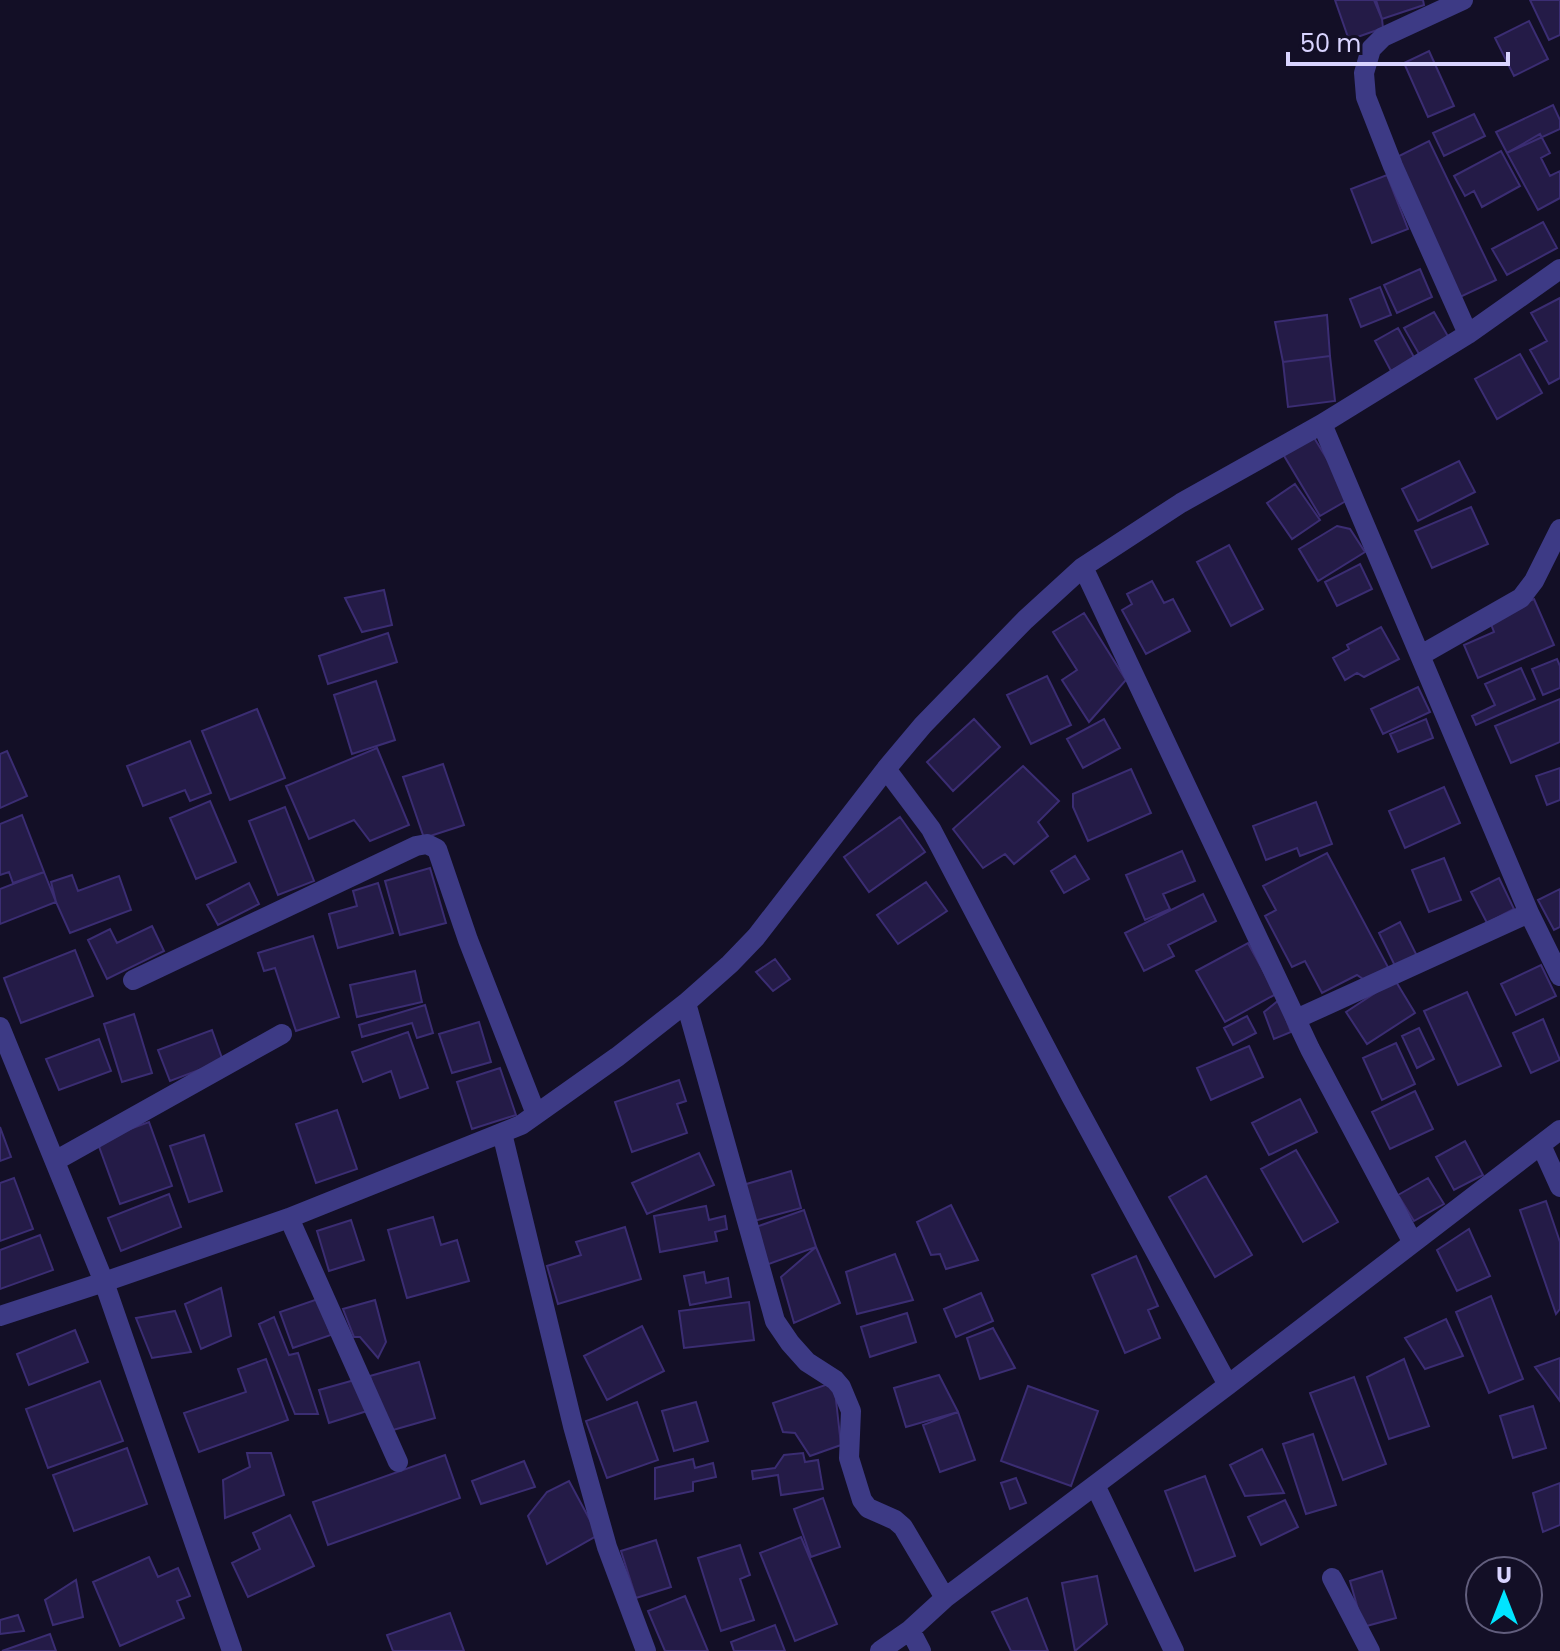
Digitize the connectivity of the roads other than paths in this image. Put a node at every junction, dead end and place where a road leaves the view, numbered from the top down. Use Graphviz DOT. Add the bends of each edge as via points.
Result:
graph roads {
  1 [pos="1463,0"];
  2 [pos="1560,269"];
  3 [pos="1468,334"];
  4 [pos="1322,424"];
  5 [pos="1560,529"];
  6 [pos="1083,567"];
  7 [pos="1421,655"];
  8 [pos="886,769"];
  9 [pos="1529,913"];
  10 [pos="1560,976"];
  11 [pos="133,980"];
  12 [pos="686,1003"];
  13 [pos="1296,1019"];
  14 [pos="0,1027"];
  15 [pos="282,1034"];
  16 [pos="536,1114"];
  17 [pos="1560,1130"];
  18 [pos="502,1133"];
  19 [pos="1541,1145"];
  20 [pos="55,1161"];
  21 [pos="1560,1187"];
  22 [pos="289,1218"];
  23 [pos="1413,1243"];
  24 [pos="104,1282"];
  25 [pos="0,1316"];
  26 [pos="1228,1385"];
  27 [pos="398,1462"];
  28 [pos="1095,1485"];
  29 [pos="1332,1578"];
  30 [pos="945,1598"];
  31 [pos="910,1630"];
  32 [pos="232,1651"];
  33 [pos="646,1651"];
  34 [pos="880,1651"];
  35 [pos="921,1651"];
  36 [pos="1174,1651"];
  37 [pos="1370,1651"];
  1 -- 3 [label="street" via="1383,37 1371,49 1364,73 1371,111"];
  2 -- 3 [label="street"];
  3 -- 4 [label="street"];
  4 -- 6 [label="street" via="1181,503"];
  4 -- 7 [label="street"];
  5 -- 7 [label="street" via="1521,598"];
  6 -- 8 [label="street" via="1025,620"];
  6 -- 13 [label="street"];
  7 -- 9 [label="street"];
  8 -- 12 [label="street" via="756,937"];
  8 -- 26 [label="street" via="931,829"];
  9 -- 10 [label="street"];
  9 -- 13 [label="street"];
  11 -- 16 [label="street" via="427,844 437,849"];
  12 -- 16 [label="street"];
  12 -- 30 [label="street" via="775,1321 807,1362 841,1387 851,1411 849,1458 862,1500 903,1527"];
  13 -- 23 [label="street"];
  14 -- 20 [label="street"];
  15 -- 20 [label="street"];
  16 -- 18 [label="street"];
  17 -- 19 [label="street"];
  18 -- 22 [label="street"];
  18 -- 33 [label="street" via="573,1426 607,1547"];
  19 -- 21 [label="street"];
  19 -- 23 [label="street"];
  20 -- 24 [label="street"];
  22 -- 24 [label="street"];
  22 -- 27 [label="street"];
  23 -- 26 [label="street"];
  24 -- 25 [label="street"];
  24 -- 32 [label="street"];
  26 -- 28 [label="street"];
  28 -- 30 [label="street"];
  28 -- 36 [label="street"];
  29 -- 37 [label="street"];
  30 -- 31 [label="street"];
  31 -- 34 [label="street"];
  31 -- 35 [label="street"];
}
